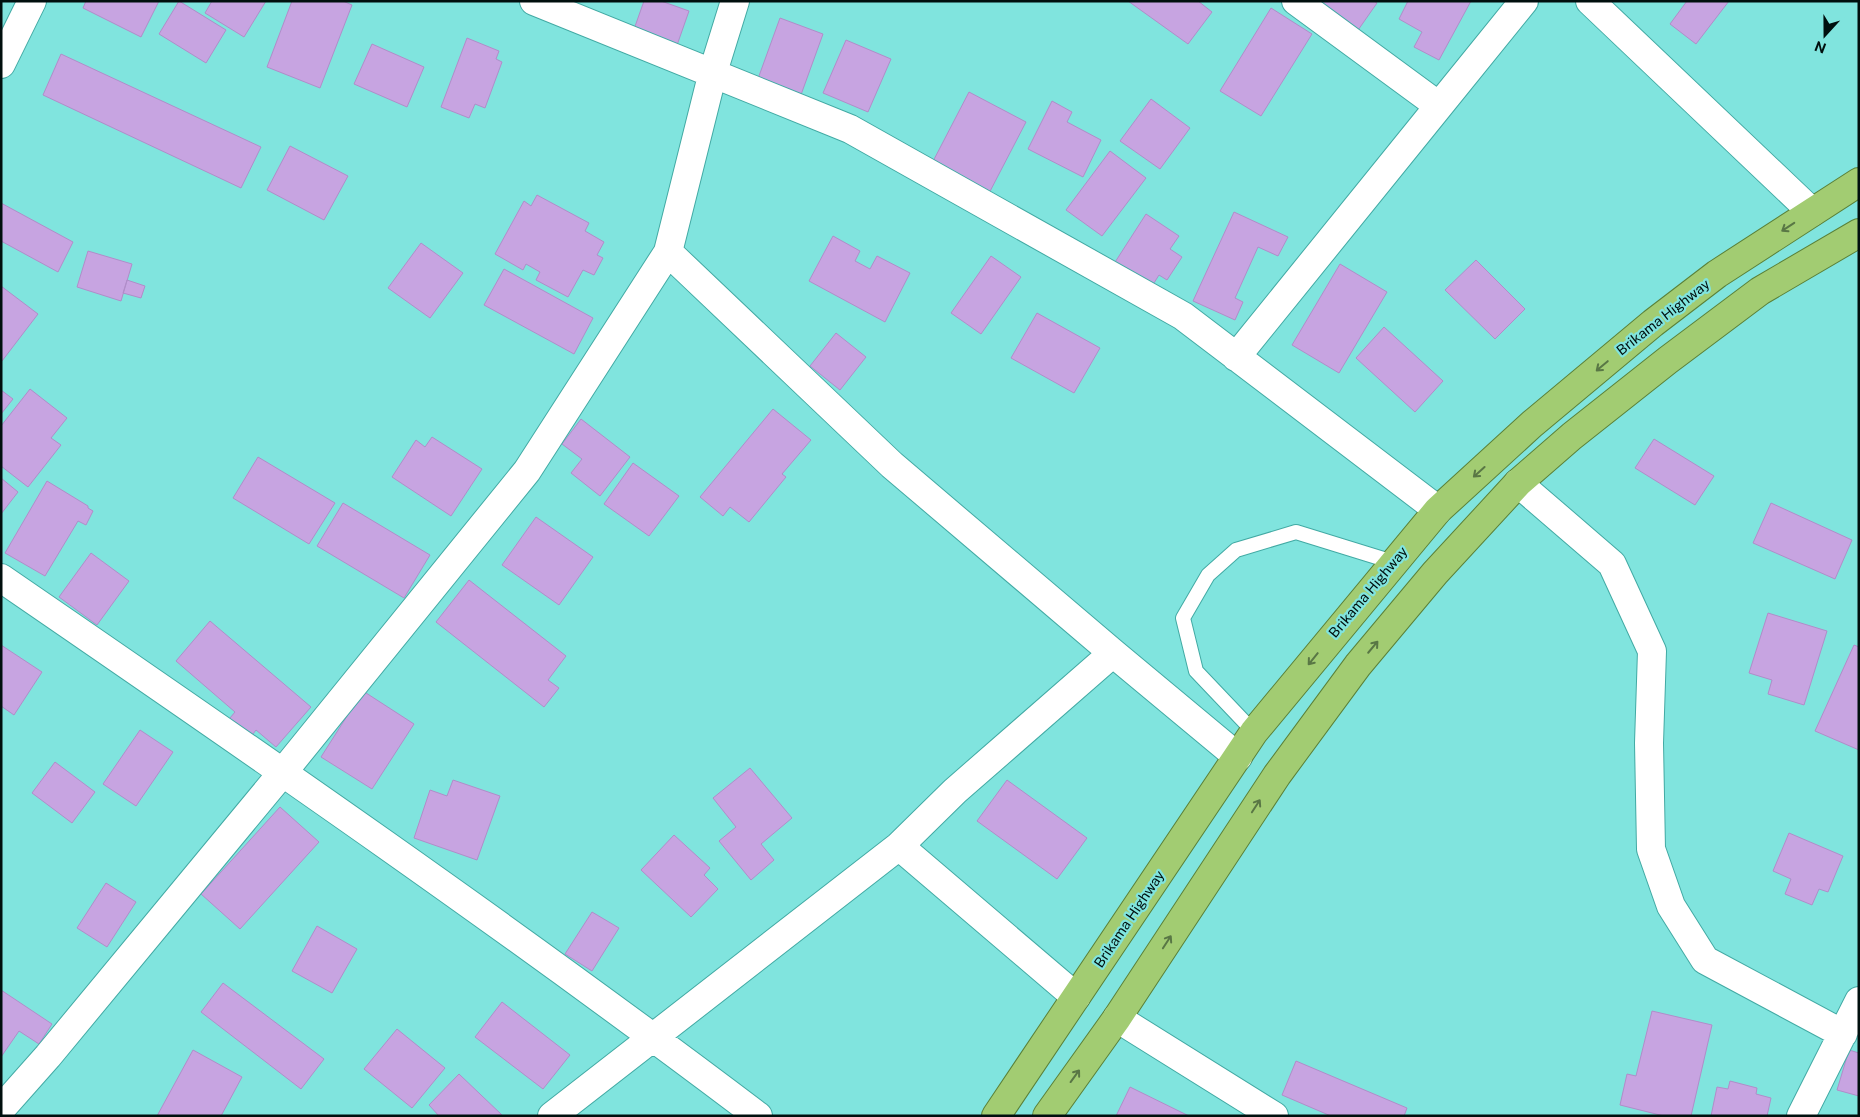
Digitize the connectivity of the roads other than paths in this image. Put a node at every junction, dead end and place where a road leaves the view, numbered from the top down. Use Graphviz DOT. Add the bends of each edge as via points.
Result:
graph roads {
  1 [pos="32,1"];
  2 [pos="534,1"];
  3 [pos="735,1"];
  4 [pos="1296,1"];
  5 [pos="1524,1"];
  6 [pos="1590,1"];
  7 [pos="1,64"];
  8 [pos="713,72"];
  9 [pos="1439,106"];
  10 [pos="1859,182"];
  11 [pos="1812,212"];
  12 [pos="1858,233"];
  13 [pos="668,252"];
  14 [pos="1236,357"];
  15 [pos="1518,483"];
  16 [pos="1438,510"];
  17 [pos="1393,562"];
  18 [pos="1,578"];
  19 [pos="1113,653"];
  20 [pos="1254,732"];
  21 [pos="1238,757"];
  22 [pos="283,772"];
  23 [pos="899,846"];
  24 [pos="1076,997"];
  25 [pos="1859,1001"];
  26 [pos="1117,1018"];
  27 [pos="1842,1034"];
  28 [pos="654,1037"];
  29 [pos="1,1109"];
  30 [pos="552,1116"];
  31 [pos="758,1116"];
  32 [pos="996,1116"];
  33 [pos="1047,1116"];
  34 [pos="1274,1116"];
  35 [pos="1801,1116"];
  1 -- 7 [label="street"];
  2 -- 8 [label="street"];
  3 -- 8 [label="street"];
  4 -- 9 [label="street"];
  5 -- 9 [label="street"];
  6 -- 11 [label="street"];
  8 -- 13 [label="street"];
  8 -- 14 [label="street" via="850,129 1184,316"];
  9 -- 14 [label="street"];
  10 -- 11 [label="highway, Brikama Highway"];
  11 -- 16 [label="highway, Brikama Highway, one-way" via="1718,274 1653,324 1532,424"];
  12 -- 15 [label="highway" via="1760,291 1572,436"];
  13 -- 19 [label="street" via="892,465"];
  13 -- 22 [label="street" via="527,471"];
  14 -- 16 [label="street"];
  26 -- 15 [label="highway, one-way" via="1277,775 1358,665 1435,572"];
  15 -- 27 [label="street" via="1612,564 1652,651 1649,743 1651,849 1671,906 1705,960"];
  16 -- 17 [label="highway, Brikama Highway"];
  17 -- 20 [label="highway, Brikama Highway, one-way"];
  17 -- 20 [label="lane" via="1296,532 1236,550 1208,575 1183,618 1196,671"];
  18 -- 22 [label="street"];
  19 -- 21 [label="street"];
  19 -- 23 [label="street" via="955,791"];
  20 -- 21 [label="highway, Brikama Highway"];
  21 -- 24 [label="highway, Brikama Highway"];
  22 -- 28 [label="street"];
  22 -- 29 [label="street"];
  23 -- 24 [label="street"];
  23 -- 28 [label="street"];
  24 -- 32 [label="highway, Brikama Highway"];
  25 -- 27 [label="street"];
  33 -- 26 [label="highway, one-way"];
  26 -- 34 [label="street"];
  27 -- 35 [label="street"];
  28 -- 30 [label="street"];
  28 -- 31 [label="street"];
}
